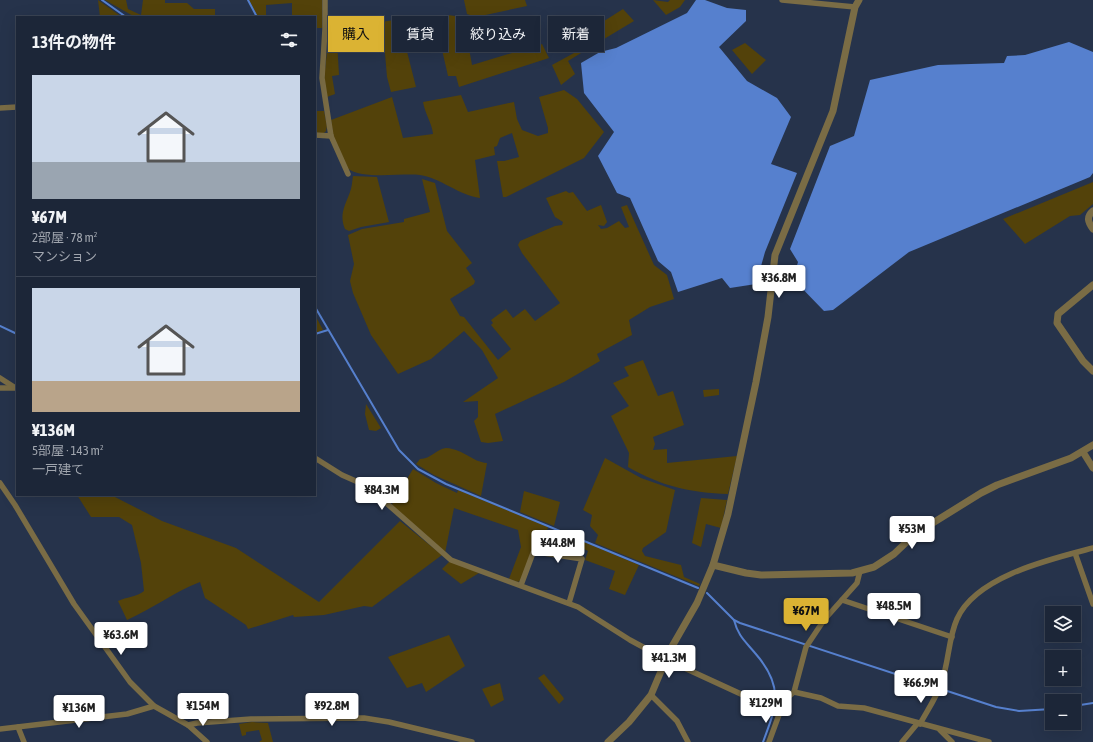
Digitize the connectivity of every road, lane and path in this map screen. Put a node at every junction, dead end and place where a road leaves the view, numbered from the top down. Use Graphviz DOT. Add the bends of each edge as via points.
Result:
graph roads {
  1 [pos="325,0"];
  2 [pos="782,0"];
  3 [pos="858,0"];
  4 [pos="855,7"];
  5 [pos="16,107"];
  6 [pos="0,108"];
  7 [pos="316,135"];
  8 [pos="330,136"];
  9 [pos="348,174"];
  10 [pos="1093,211"];
  11 [pos="1093,228"];
  12 [pos="1093,285"];
  13 [pos="1093,371"];
  14 [pos="0,378"];
  15 [pos="15,387"];
  16 [pos="0,388"];
  17 [pos="1093,445"];
  18 [pos="1083,452"];
  19 [pos="316,459"];
  20 [pos="1093,468"];
  21 [pos="0,483"];
  22 [pos="1093,548"];
  23 [pos="1076,552"];
  24 [pos="713,565"];
  25 [pos="860,571"];
  26 [pos="521,585"];
  27 [pos="842,600"];
  28 [pos="569,603"];
  29 [pos="1093,604"];
  30 [pos="952,637"];
  31 [pos="667,660"];
  32 [pos="794,692"];
  33 [pos="651,696"];
  34 [pos="154,706"];
  35 [pos="780,712"];
  36 [pos="919,724"];
  37 [pos="188,725"];
  38 [pos="18,728"];
  39 [pos="0,729"];
  40 [pos="940,730"];
  41 [pos="24,742"];
  42 [pos="207,742"];
  43 [pos="472,742"];
  44 [pos="608,742"];
  45 [pos="688,742"];
  46 [pos="769,742"];
  47 [pos="902,742"];
  48 [pos="952,742"];
  49 [pos="989,742"];
  1 -- 8 [label="street" via="326,29 322,78"];
  2 -- 4 [label="street"];
  3 -- 4 [label="street"];
  4 -- 24 [label="street" via="833,111 775,255 768,317 757,376 728,514"];
  5 -- 6 [label="street"];
  7 -- 8 [label="street"];
  8 -- 9 [label="street"];
  10 -- 11 [label="street" via="1088,219"];
  12 -- 13 [label="street" via="1056,318 1057,323"];
  14 -- 15 [label="street"];
  15 -- 16 [label="street"];
  17 -- 18 [label="street"];
  18 -- 20 [label="street"];
  18 -- 25 [label="street" via="981,493 915,534 886,560"];
  19 -- 26 [label="street" via="342,475 367,486 451,560"];
  21 -- 34 [label="street" via="74,604 130,682"];
  22 -- 23 [label="street"];
  23 -- 29 [label="street"];
  23 -- 30 [label="street" via="1015,572 989,585 972,597 963,608"];
  24 -- 25 [label="street" via="761,575"];
  24 -- 31 [label="street" via="695,608"];
  25 -- 27 [label="street" via="857,583"];
  26 -- 28 [label="street"];
  26 -- 28 [label="street" via="533,553 582,559"];
  27 -- 30 [label="street"];
  27 -- 32 [label="street" via="824,620 806,648"];
  28 -- 31 [label="street"];
  30 -- 36 [label="street" via="941,684"];
  31 -- 33 [label="street"];
  31 -- 35 [label="street"];
  32 -- 35 [label="street"];
  32 -- 36 [label="street" via="820,698 838,706 864,708"];
  33 -- 44 [label="street"];
  33 -- 45 [label="street" via="677,721"];
  34 -- 37 [label="street"];
  34 -- 38 [label="street" via="127,714"];
  35 -- 46 [label="street"];
  36 -- 40 [label="street"];
  36 -- 47 [label="street"];
  37 -- 42 [label="street"];
  37 -- 43 [label="street" via="251,719 364,718"];
  38 -- 39 [label="street"];
  38 -- 41 [label="street"];
  40 -- 48 [label="street"];
  40 -- 49 [label="street"];
}
